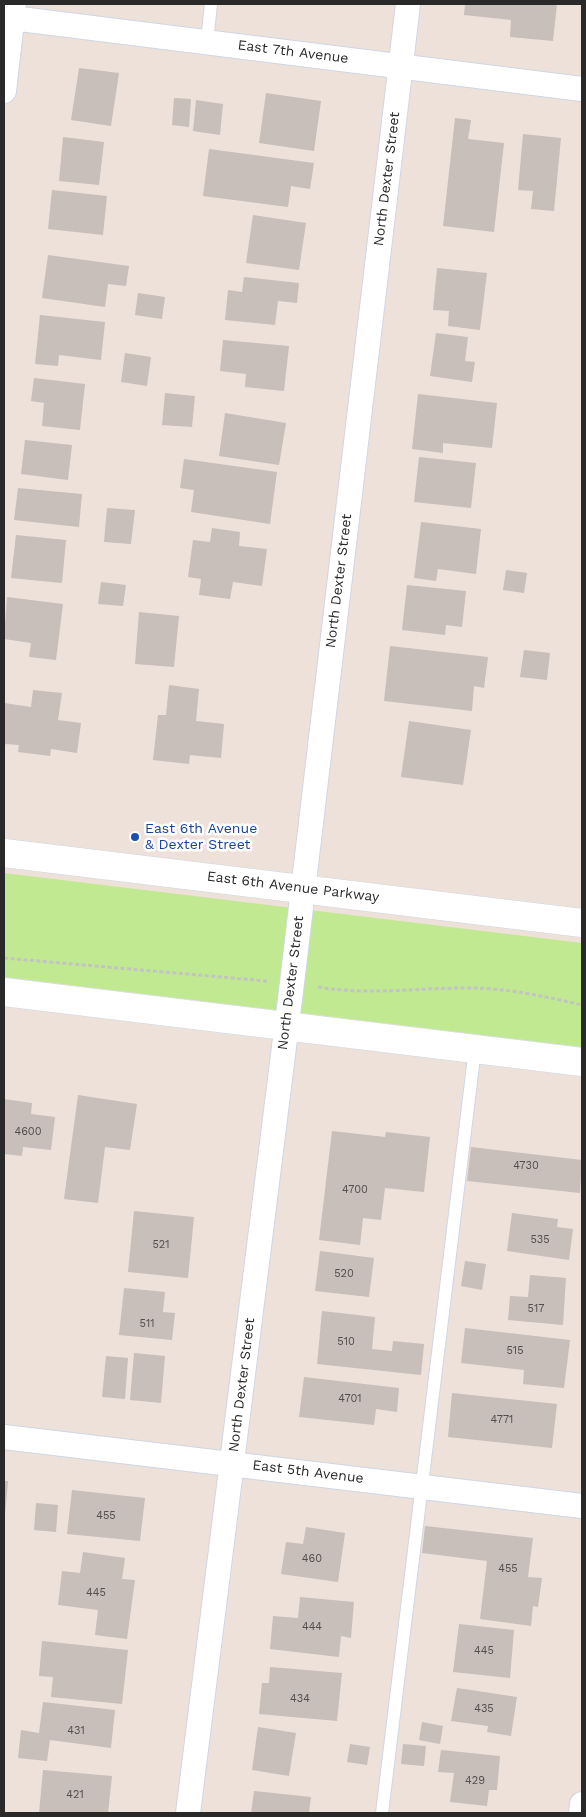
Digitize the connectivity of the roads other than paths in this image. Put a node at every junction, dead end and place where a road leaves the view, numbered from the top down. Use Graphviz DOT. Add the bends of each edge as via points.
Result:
graph roads {
  1 [pos="211,4"];
  2 [pos="408,4"];
  3 [pos="10,13"];
  4 [pos="207,42"];
  5 [pos="400,65"];
  6 [pos="582,89"];
  7 [pos="4,91"];
  8 [pos="4,852"];
  9 [pos="302,888"];
  10 [pos="582,922"];
  11 [pos="4,992"];
  12 [pos="286,1026"];
  13 [pos="475,1049"];
  14 [pos="582,1062"];
  15 [pos="4,1437"];
  16 [pos="232,1462"];
  17 [pos="423,1486"];
  18 [pos="582,1506"];
  19 [pos="582,1804"];
  20 [pos="188,1813"];
  21 [pos="382,1813"];
  22 [pos="581,1813"];
  1 -- 4 [label="lane"];
  2 -- 5 [label="street, North Dexter Street"];
  3 -- 4 [label="street, East 7th Avenue"];
  3 -- 7 [label="street"];
  4 -- 5 [label="street, East 7th Avenue"];
  5 -- 6 [label="street, East 7th Avenue"];
  5 -- 9 [label="street, North Dexter Street"];
  8 -- 9 [label="main road, East 6th Avenue Parkway"];
  9 -- 10 [label="main road, East 6th Avenue Parkway"];
  9 -- 12 [label="street, North Dexter Street"];
  11 -- 12 [label="main road"];
  12 -- 13 [label="main road"];
  12 -- 16 [label="street, North Dexter Street"];
  13 -- 14 [label="main road"];
  13 -- 17 [label="lane"];
  15 -- 16 [label="street, East 5th Avenue"];
  16 -- 17 [label="street, East 5th Avenue"];
  16 -- 20 [label="street, North Dexter Street"];
  17 -- 18 [label="street, East 5th Avenue"];
  17 -- 21 [label="lane"];
  19 -- 22 [label="street"];
}
